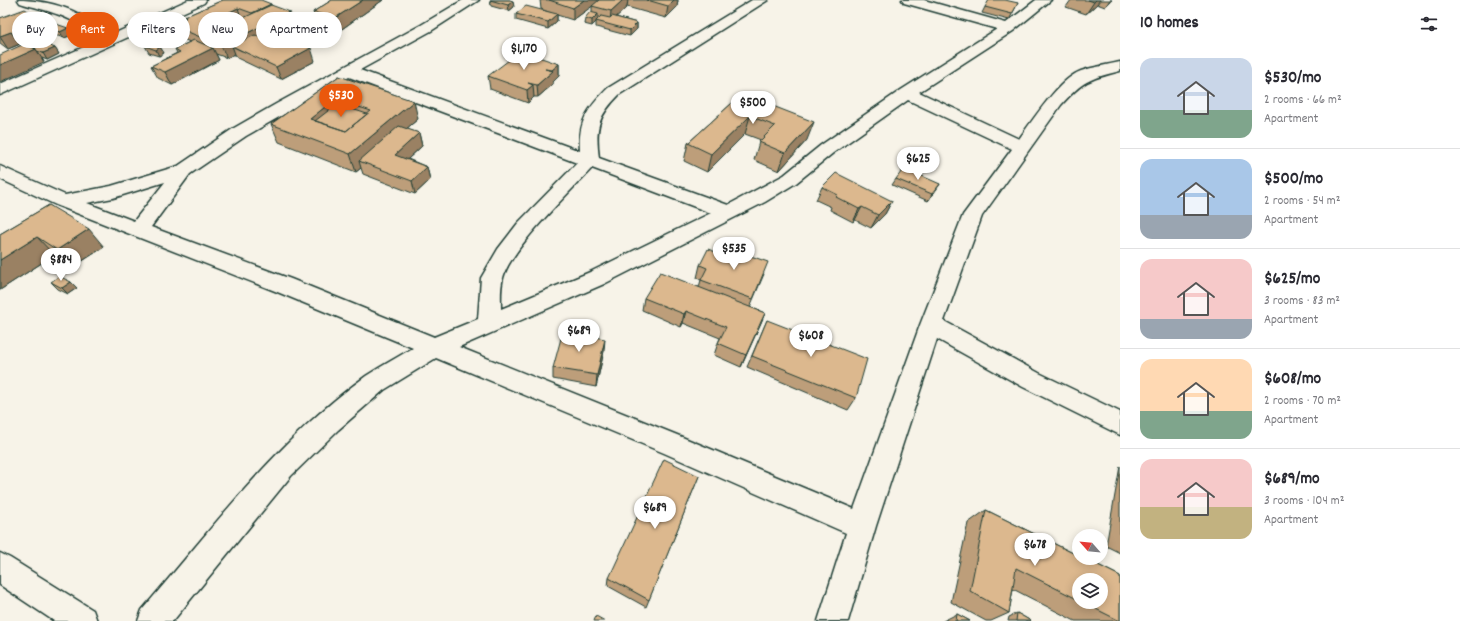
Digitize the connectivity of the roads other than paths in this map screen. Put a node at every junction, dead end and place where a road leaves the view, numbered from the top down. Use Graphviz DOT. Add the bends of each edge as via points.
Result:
graph roads {
  1 [pos="24,0"];
  2 [pos="199,0"];
  3 [pos="472,0"];
  4 [pos="761,0"];
  5 [pos="909,0"];
  6 [pos="1044,0"];
  7 [pos="66,14"];
  8 [pos="1008,28"];
  9 [pos="119,37"];
  10 [pos="94,48"];
  11 [pos="1120,66"];
  12 [pos="348,71"];
  13 [pos="0,90"];
  14 [pos="907,93"];
  15 [pos="1022,147"];
  16 [pos="590,160"];
  17 [pos="184,170"];
  18 [pos="0,172"];
  19 [pos="63,201"];
  20 [pos="727,212"];
  21 [pos="138,230"];
  22 [pos="489,324"];
  23 [pos="931,325"];
  24 [pos="436,347"];
  25 [pos="1120,424"];
  26 [pos="862,526"];
  27 [pos="0,568"];
  28 [pos="82,621"];
  29 [pos="153,621"];
  30 [pos="833,621"];
  1 -- 7 [label="street"];
  2 -- 9 [label="street"];
  3 -- 12 [label="street"];
  4 -- 16 [label="street" via="614,91 598,105 587,133"];
  5 -- 8 [label="street"];
  6 -- 8 [label="street"];
  8 -- 14 [label="street"];
  10 -- 13 [label="street"];
  11 -- 15 [label="street" via="1085,75 1068,87"];
  12 -- 16 [label="street"];
  12 -- 17 [label="street" via="240,132"];
  14 -- 15 [label="street"];
  14 -- 20 [label="street" via="827,149 790,179"];
  15 -- 23 [label="street" via="973,215"];
  16 -- 20 [label="street"];
  16 -- 22 [label="street" via="525,228 505,254 492,278"];
  17 -- 19 [label="street" via="113,192"];
  17 -- 21 [label="street"];
  18 -- 19 [label="street"];
  19 -- 21 [label="street"];
  20 -- 22 [label="street" via="597,278"];
  21 -- 24 [label="street"];
  22 -- 24 [label="street"];
  23 -- 25 [label="street" via="1031,380"];
  23 -- 26 [label="street"];
  24 -- 26 [label="street"];
  24 -- 29 [label="street" via="375,383 282,467"];
  26 -- 30 [label="street"];
  27 -- 28 [label="street"];
}
